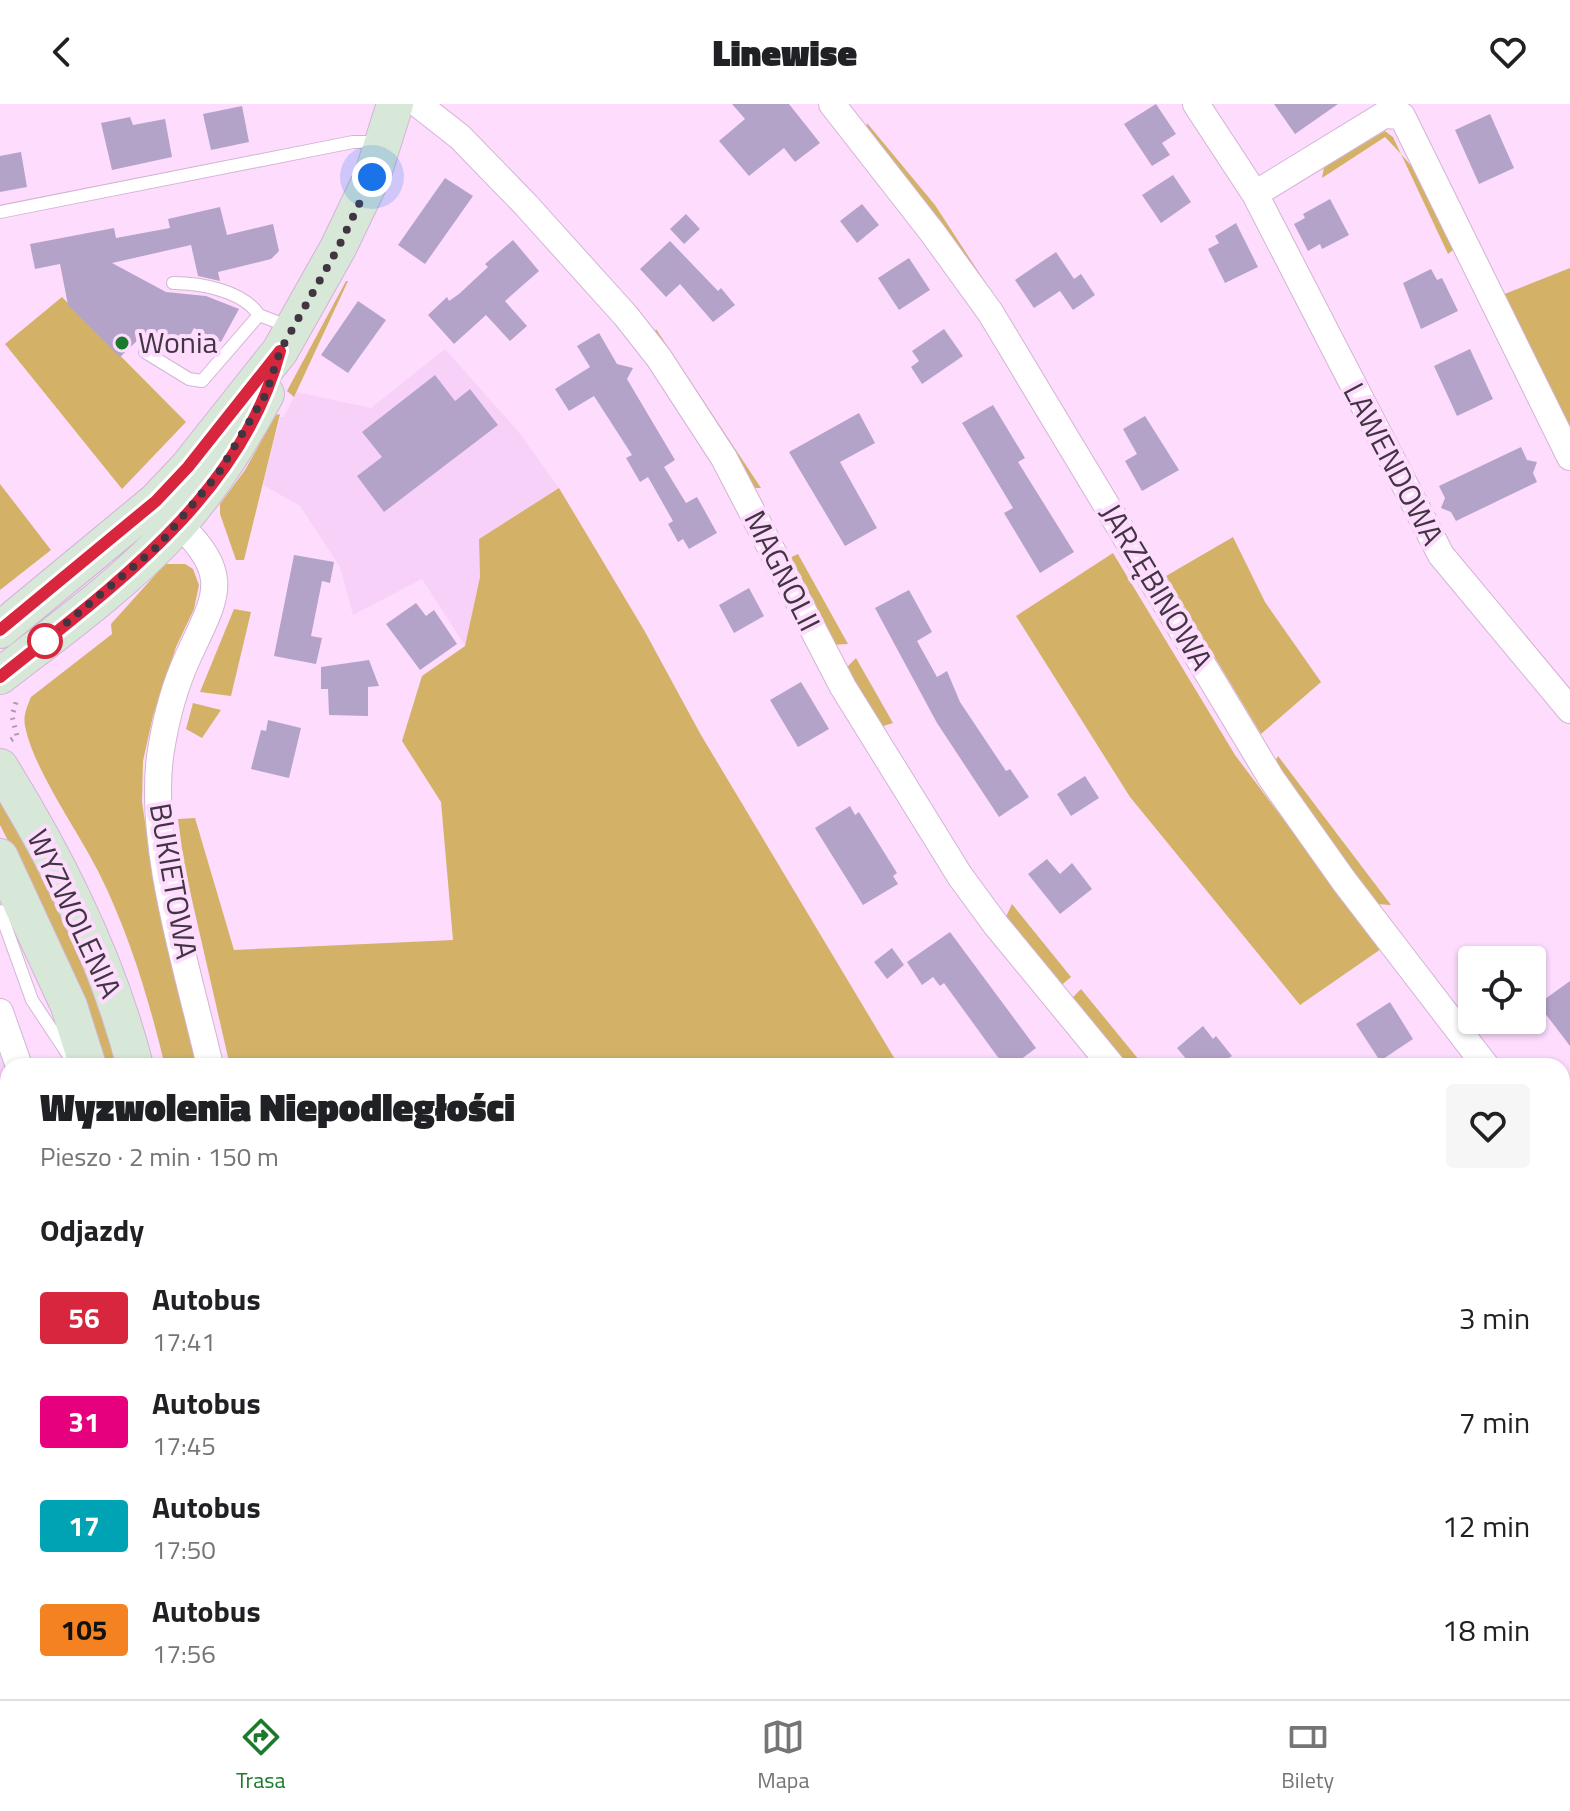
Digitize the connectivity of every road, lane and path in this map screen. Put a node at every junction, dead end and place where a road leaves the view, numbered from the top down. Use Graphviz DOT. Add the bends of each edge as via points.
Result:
graph roads {
  1 [pos="395,104"];
  2 [pos="418,104"];
  3 [pos="832,104"];
  4 [pos="1196,104"];
  5 [pos="385,142"];
  6 [pos="1255,194"];
  7 [pos="0,212"];
  8 [pos="173,283"];
  9 [pos="259,315"];
  10 [pos="286,340"];
  11 [pos="145,352"];
  12 [pos="1570,457"];
  13 [pos="179,524"];
  14 [pos="0,630"];
  15 [pos="0,676"];
  16 [pos="1570,710"];
  17 [pos="0,767"];
  18 [pos="0,857"];
  19 [pos="0,911"];
  20 [pos="0,1012"];
  21 [pos="16,1058"];
  22 [pos="72,1058"];
  23 [pos="85,1058"];
  24 [pos="132,1058"];
  25 [pos="208,1058"];
  26 [pos="1105,1058"];
  27 [pos="1480,1058"];
  1 -- 5 [label="street"];
  2 -- 26 [label="street, MAGNOLII" via="460,137 526,205 659,358 724,458 843,687 960,876"];
  3 -- 27 [label="street, JARZĘBINOWA" via="990,312 1271,778"];
  4 -- 6 [label="street, LAWENDOWA"];
  5 -- 7 [label="lane" via="353,142"];
  5 -- 10 [label="street" via="338,248"];
  6 -- 12 [label="street" via="1384,115 1402,116"];
  6 -- 16 [label="street, LAWENDOWA" via="1441,555"];
  8 -- 9 [label="lane" via="208,286 250,305"];
  9 -- 10 [label="lane"];
  9 -- 11 [label="lane" via="202,381 189,379"];
  10 -- 13 [label="street" via="243,437"];
  10 -- 14 [label="street" via="156,501"];
  13 -- 15 [label="street" via="110,590"];
  13 -- 25 [label="street, BUKIETOWA" via="209,559 217,590 187,658 166,725 158,775 158,826"];
  17 -- 24 [label="street, WYZWOLENIA" via="88,930"];
  18 -- 23 [label="street, WYZWOLENIA" via="64,993"];
  19 -- 22 [label="lane" via="32,1000"];
  20 -- 21 [label="street"];
}
